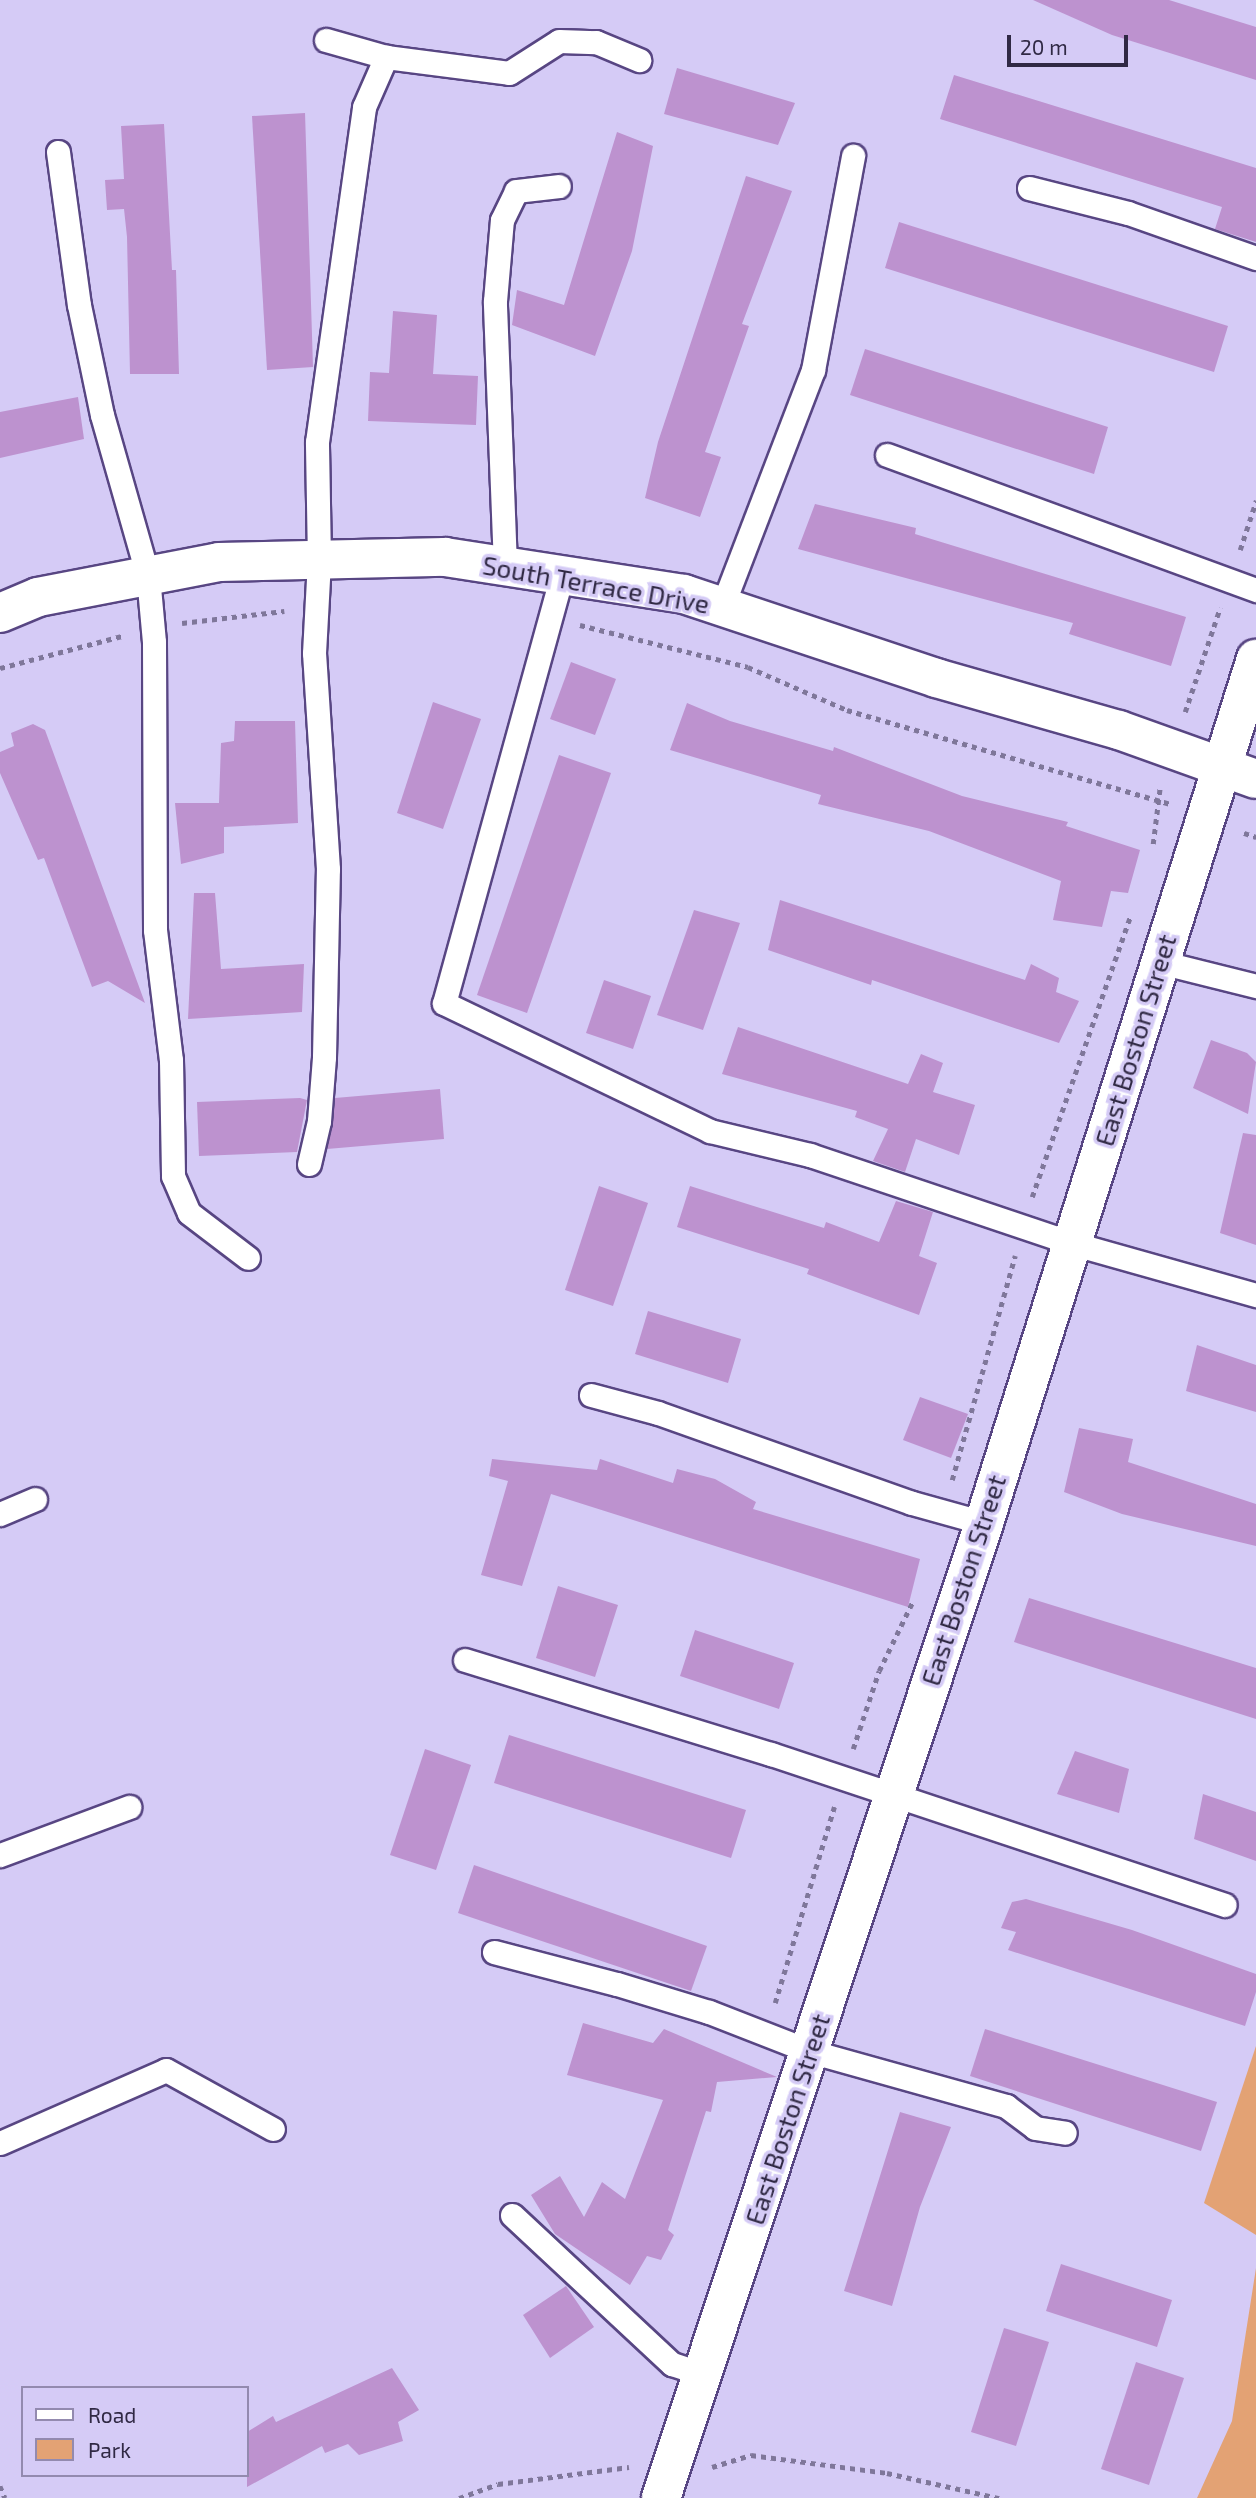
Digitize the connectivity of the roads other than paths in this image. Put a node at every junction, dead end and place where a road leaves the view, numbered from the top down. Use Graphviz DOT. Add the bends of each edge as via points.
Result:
graph roads {
  1 [pos="326,40"];
  2 [pos="386,57"];
  3 [pos="639,60"];
  4 [pos="58,152"];
  5 [pos="853,156"];
  6 [pos="559,186"];
  7 [pos="1029,188"];
  8 [pos="1256,258"];
  9 [pos="887,455"];
  10 [pos="319,560"];
  11 [pos="505,566"];
  12 [pos="562,575"];
  13 [pos="148,576"];
  14 [pos="1256,590"];
  15 [pos="2,605"];
  16 [pos="722,607"];
  17 [pos="1256,659"];
  18 [pos="1221,766"];
  19 [pos="1256,779"];
  20 [pos="1160,962"];
  21 [pos="1256,986"];
  22 [pos="309,1164"];
  23 [pos="1071,1243"];
  24 [pos="248,1258"];
  25 [pos="1256,1295"];
  26 [pos="591,1395"];
  27 [pos="35,1499"];
  28 [pos="0,1514"];
  29 [pos="984,1523"];
  30 [pos="465,1660"];
  31 [pos="891,1796"];
  32 [pos="129,1807"];
  33 [pos="0,1855"];
  34 [pos="1224,1905"];
  35 [pos="494,1952"];
  36 [pos="809,2051"];
  37 [pos="273,2129"];
  38 [pos="1065,2133"];
  39 [pos="0,2143"];
  40 [pos="512,2215"];
  41 [pos="703,2374"];
  42 [pos="666,2482"];
  1 -- 2 [label="lane"];
  2 -- 3 [label="lane" via="509,73 559,41 596,42"];
  2 -- 10 [label="lane" via="365,107 317,442"];
  4 -- 13 [label="lane" via="77,291 99,403"];
  5 -- 16 [label="lane" via="813,370"];
  6 -- 11 [label="lane" via="516,191 502,220 495,300"];
  7 -- 8 [label="lane" via="1128,213"];
  9 -- 14 [label="lane"];
  10 -- 11 [label="street, South Terrace Drive" via="445,557"];
  10 -- 13 [label="street, South Terrace Drive" via="219,562"];
  10 -- 22 [label="lane" via="314,653 328,869 324,1056 319,1121"];
  11 -- 12 [label="street, South Terrace Drive"];
  12 -- 16 [label="street, South Terrace Drive" via="684,594"];
  12 -- 23 [label="lane" via="444,1003 710,1131 907,1185"];
  13 -- 15 [label="street, South Terrace Drive"];
  13 -- 24 [label="lane" via="153,628 155,930 171,1060 173,1176 189,1213"];
  16 -- 18 [label="street, South Terrace Drive"];
  17 -- 18 [label="street, East Boston Street"];
  18 -- 19 [label="street, South Terrace Drive"];
  18 -- 20 [label="street, East Boston Street"];
  20 -- 21 [label="lane"];
  20 -- 23 [label="street, East Boston Street"];
  23 -- 25 [label="lane"];
  23 -- 29 [label="street, East Boston Street"];
  26 -- 29 [label="lane" via="658,1413 912,1503"];
  27 -- 28 [label="lane"];
  29 -- 31 [label="street, East Boston Street"];
  30 -- 31 [label="lane"];
  31 -- 34 [label="lane"];
  31 -- 36 [label="street, East Boston Street"];
  32 -- 33 [label="lane"];
  35 -- 36 [label="lane" via="696,2008"];
  36 -- 38 [label="lane" via="1006,2106 1035,2128"];
  36 -- 41 [label="street, East Boston Street"];
  37 -- 39 [label="lane" via="166,2070"];
  40 -- 41 [label="lane" via="672,2364"];
  41 -- 42 [label="street, East Boston Street"];
}
